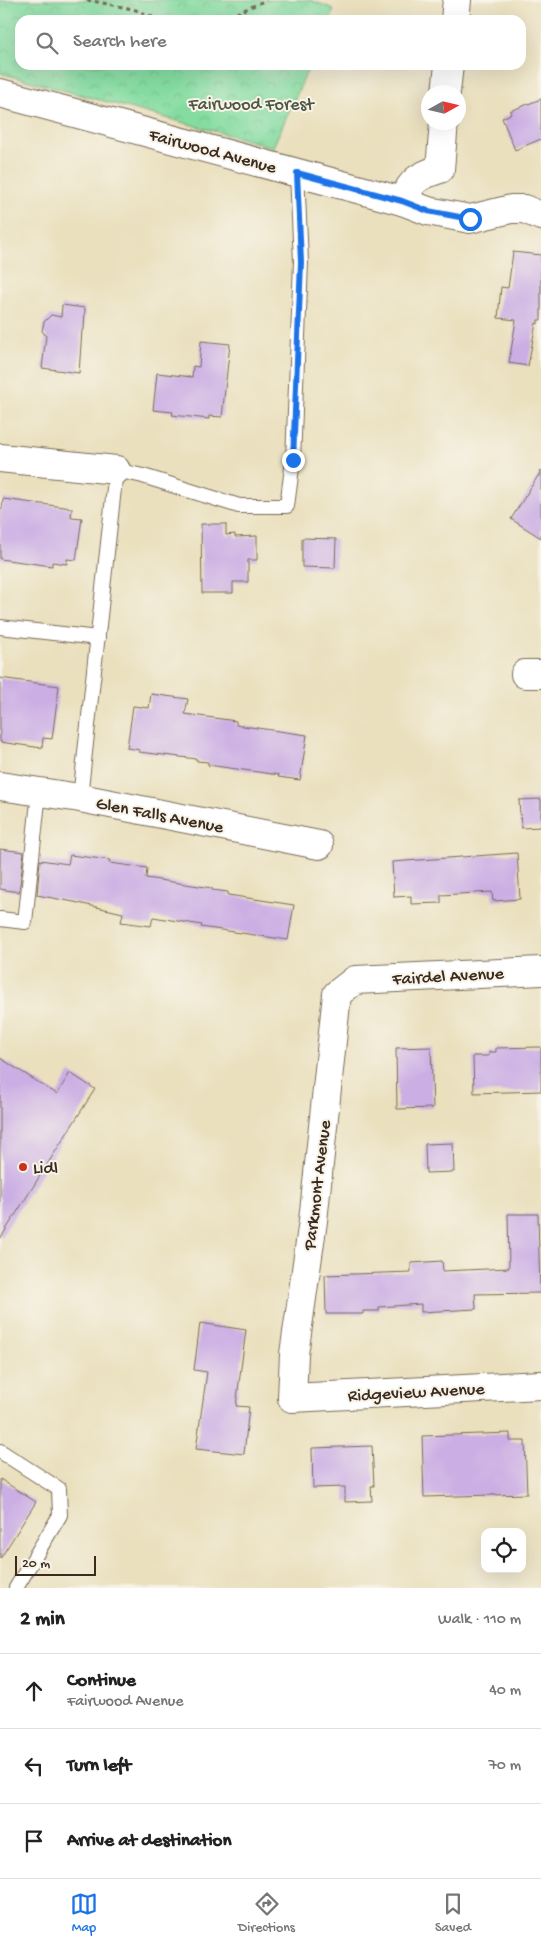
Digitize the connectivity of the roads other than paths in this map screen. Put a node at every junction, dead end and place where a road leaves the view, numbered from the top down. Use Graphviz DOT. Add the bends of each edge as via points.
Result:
graph roads {
  1 [pos="457,0"];
  2 [pos="456,15"];
  3 [pos="448,70"];
  4 [pos="447,85"];
  5 [pos="0,93"];
  6 [pos="443,130"];
  7 [pos="297,173"];
  8 [pos="402,201"];
  9 [pos="541,216"];
  10 [pos="0,458"];
  11 [pos="116,470"];
  12 [pos="0,627"];
  13 [pos="98,638"];
  14 [pos="0,786"];
  15 [pos="39,792"];
  16 [pos="80,798"];
  17 [pos="319,845"];
  18 [pos="0,919"];
  19 [pos="541,970"];
  20 [pos="356,980"];
  21 [pos="541,1385"];
  22 [pos="292,1398"];
  23 [pos="0,1451"];
  24 [pos="16,1588"];
  1 -- 2 [label="street"];
  3 -- 4 [label="street"];
  5 -- 7 [label="street, Fairwood Avenue"];
  6 -- 8 [label="street" via="440,169 423,174 410,185"];
  7 -- 8 [label="street, Fairwood Avenue"];
  7 -- 11 [label="lane" via="301,262 293,460 288,506 239,506"];
  8 -- 9 [label="street, Fairwood Avenue" via="428,211 470,219 510,209 524,209"];
  10 -- 11 [label="street"];
  11 -- 13 [label="lane"];
  12 -- 13 [label="lane"];
  13 -- 16 [label="lane"];
  14 -- 15 [label="street, Glen Falls Avenue"];
  15 -- 16 [label="street, Glen Falls Avenue"];
  15 -- 18 [label="lane" via="25,922"];
  16 -- 17 [label="street, Glen Falls Avenue"];
  19 -- 20 [label="street, Fairdel Avenue"];
  20 -- 22 [label="street, Parkmont Avenue" via="337,994 313,1222 294,1354"];
  21 -- 22 [label="street, Ridgeview Avenue"];
  23 -- 24 [label="lane" via="59,1489 60,1515"];
}
